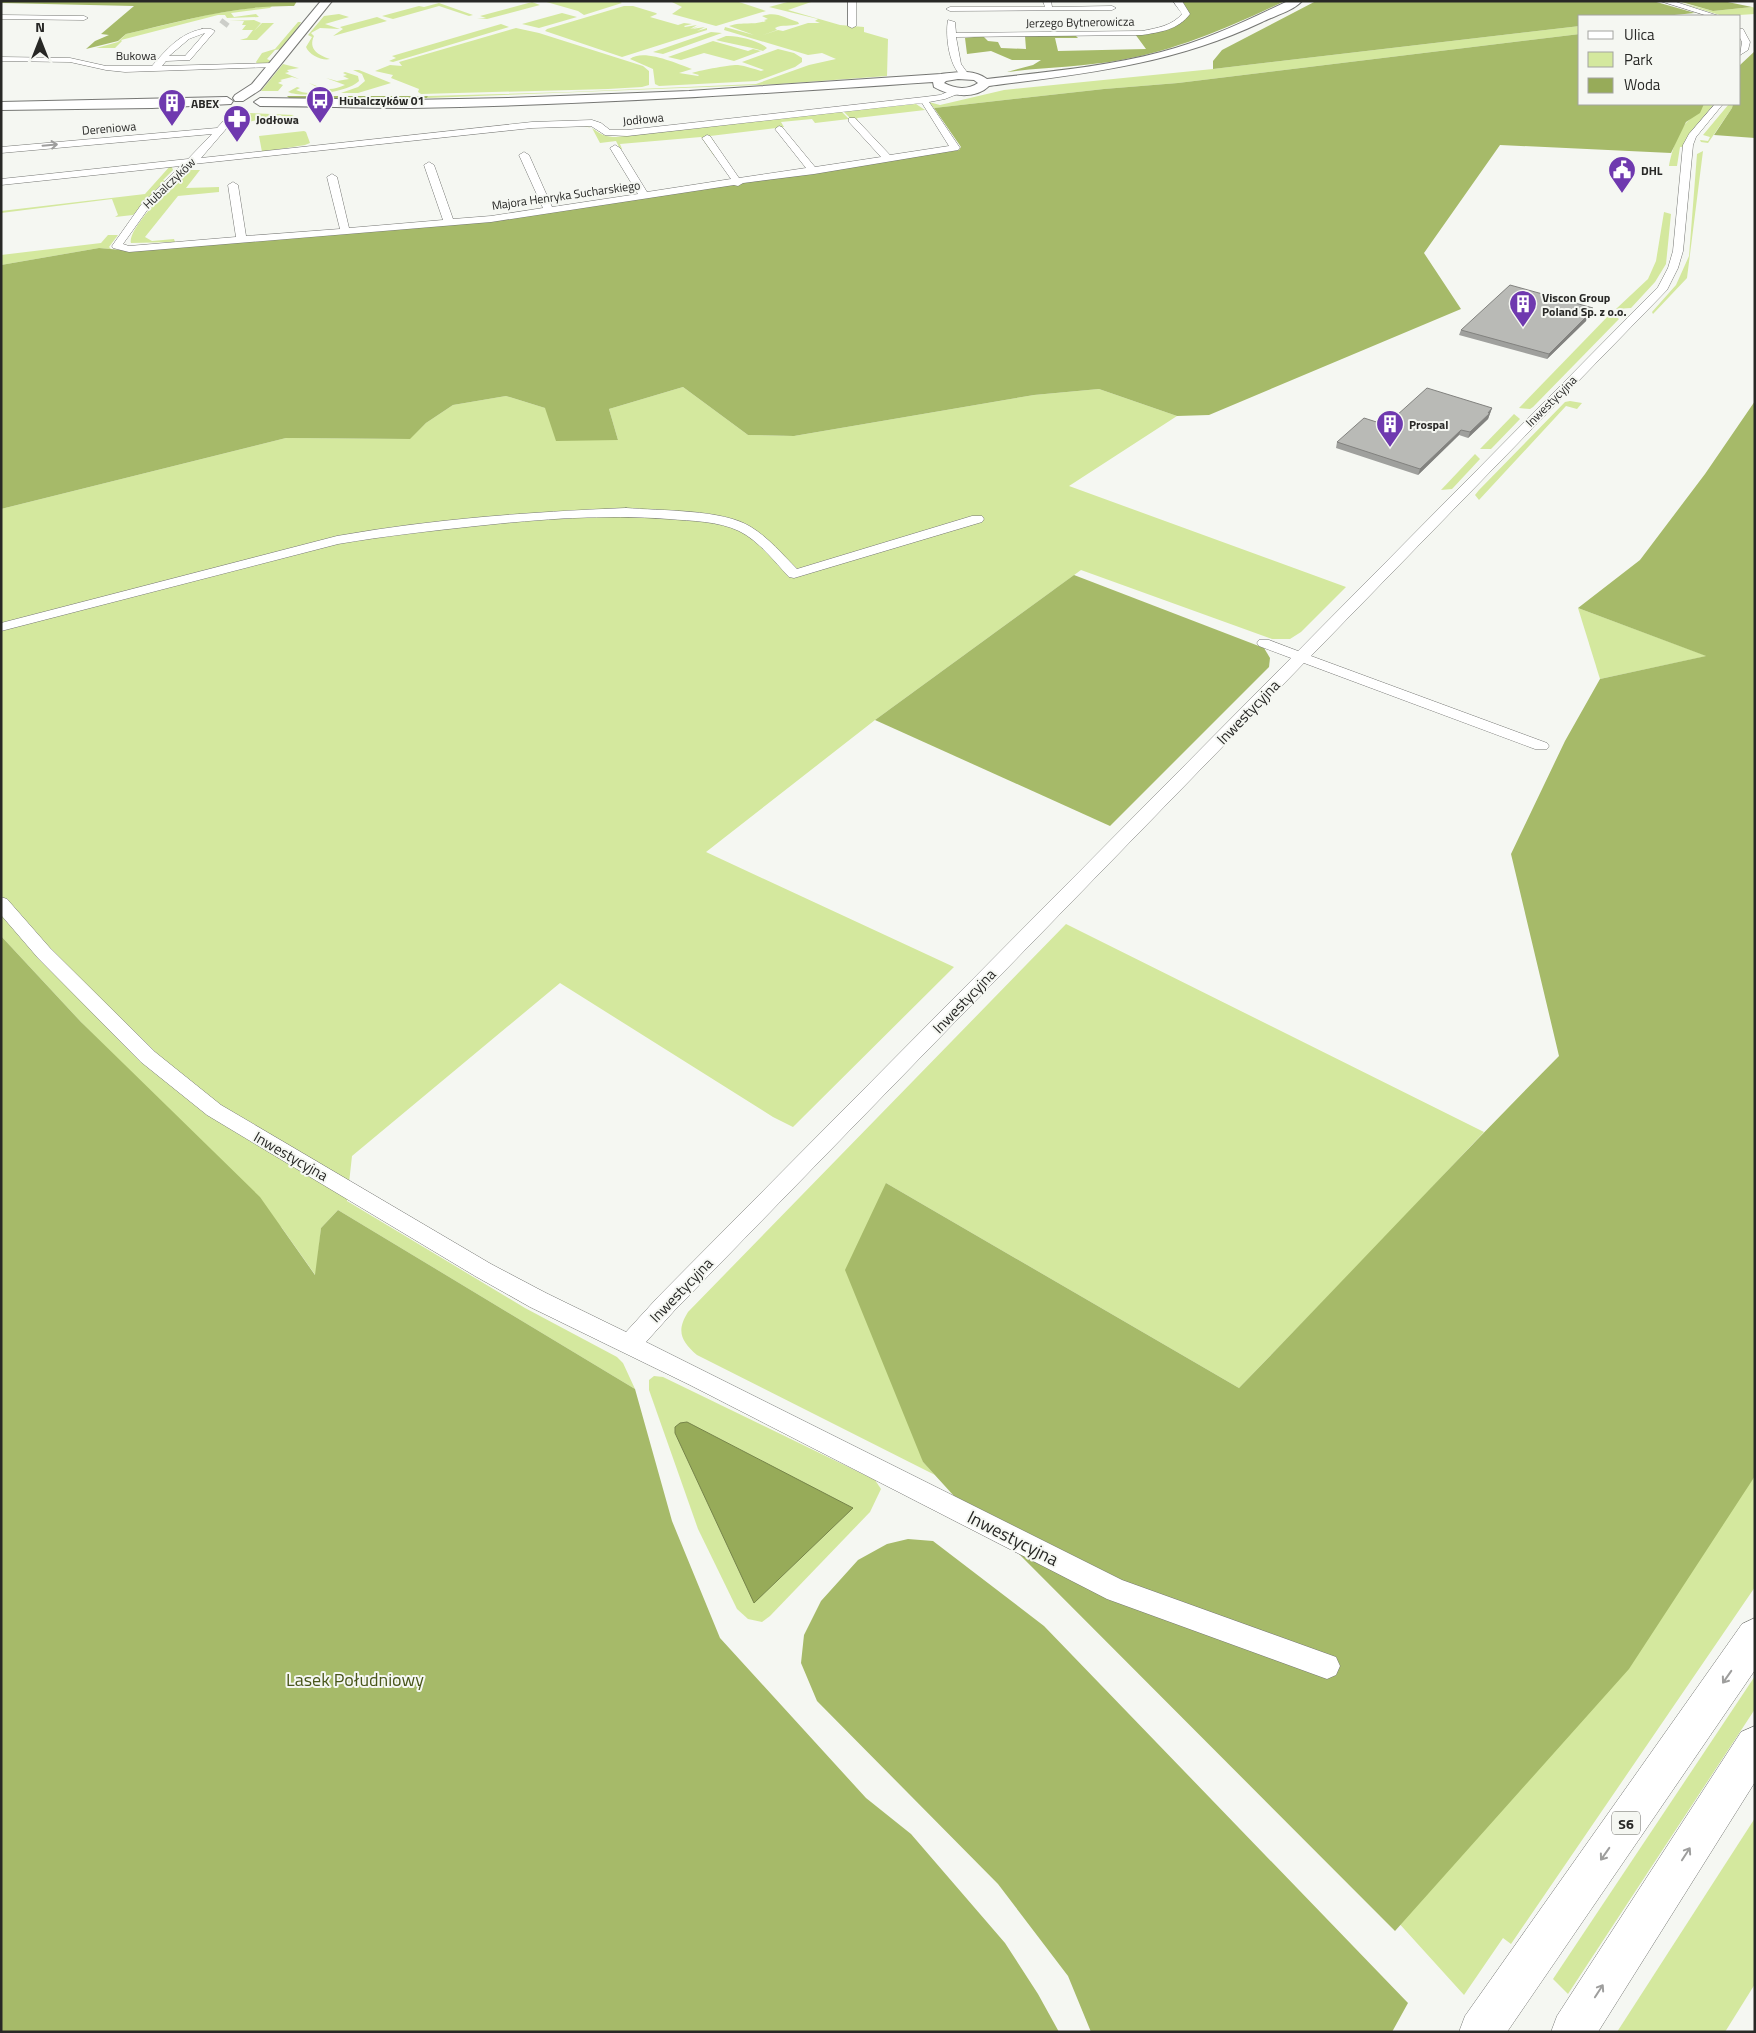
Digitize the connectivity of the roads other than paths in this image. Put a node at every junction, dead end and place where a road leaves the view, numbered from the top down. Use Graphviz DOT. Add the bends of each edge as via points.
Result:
graph roads {
  1 [pos="327,1"];
  2 [pos="852,1"];
  3 [pos="1177,1"];
  4 [pos="1297,1"];
  5 [pos="1664,1"];
  6 [pos="949,5"];
  7 [pos="1048,5"];
  8 [pos="1112,8"];
  9 [pos="1712,15"];
  10 [pos="1,17"];
  11 [pos="84,18"];
  12 [pos="226,22"];
  13 [pos="852,26"];
  14 [pos="210,31"];
  15 [pos="1741,33"];
  16 [pos="953,35"];
  17 [pos="1741,52"];
  18 [pos="190,55"];
  19 [pos="202,57"];
  20 [pos="1,59"];
  21 [pos="163,59"];
  22 [pos="956,63"];
  23 [pos="273,65"];
  24 [pos="155,68"];
  25 [pos="965,75"];
  26 [pos="983,81"];
  27 [pos="942,82"];
  28 [pos="958,91"];
  29 [pos="256,99"];
  30 [pos="928,99"];
  31 [pos="1718,105"];
  32 [pos="1,106"];
  33 [pos="232,108"];
  34 [pos="852,120"];
  35 [pos="780,129"];
  36 [pos="219,131"];
  37 [pos="707,138"];
  38 [pos="615,148"];
  39 [pos="1,150"];
  40 [pos="524,155"];
  41 [pos="888,159"];
  42 [pos="192,161"];
  43 [pos="429,165"];
  44 [pos="814,171"];
  45 [pos="332,176"];
  46 [pos="1,182"];
  47 [pos="738,183"];
  48 [pos="233,185"];
  49 [pos="644,196"];
  50 [pos="549,211"];
  51 [pos="449,223"];
  52 [pos="345,230"];
  53 [pos="242,238"];
  54 [pos="121,248"];
  55 [pos="976,519"];
  56 [pos="1,627"];
  57 [pos="1264,643"];
  58 [pos="1301,658"];
  59 [pos="1541,746"];
  60 [pos="1,903"];
  61 [pos="629,1345"];
  62 [pos="1755,1637"];
  63 [pos="1327,1666"];
  64 [pos="1755,1746"];
  65 [pos="1489,2020"];
  66 [pos="1572,2032"];
  1 -- 23 [label="main road"];
  2 -- 13 [label="street"];
  3 -- 16 [label="street, Jerzego Bytnerowicza" via="1186,14 1183,18 1167,27 1142,33"];
  4 -- 26 [label="main road" via="1227,34 1163,55 1080,71"];
  5 -- 9 [label="street"];
  6 -- 7 [label="street, Jerzego Bytnerowicza"];
  6 -- 16 [label="street"];
  7 -- 8 [label="street, Jerzego Bytnerowicza"];
  10 -- 11 [label="street"];
  12 -- 14 [label="street"];
  14 -- 18 [label="street"];
  14 -- 21 [label="street" via="187,35"];
  15 -- 17 [label="street" via="1746,42"];
  16 -- 22 [label="street"];
  18 -- 19 [label="street"];
  18 -- 21 [label="street" via="181,59"];
  20 -- 24 [label="street, Bukowa" via="62,60 106,68"];
  21 -- 24 [label="street"];
  22 -- 25 [label="street"];
  22 -- 27 [label="street"];
  23 -- 24 [label="street, Bukowa"];
  23 -- 29 [label="main road"];
  25 -- 26 [label="main road"];
  25 -- 27 [label="main road"];
  26 -- 28 [label="main road" via="980,88"];
  27 -- 28 [label="main road"];
  27 -- 29 [label="main road" via="888,82 602,99 409,104"];
  27 -- 30 [label="street" via="942,92"];
  28 -- 30 [label="street, Jodłowa"];
  29 -- 33 [label="main road"];
  30 -- 41 [label="street, Majora Henryka Sucharskiego" via="955,148"];
  30 -- 42 [label="street, Jodłowa" via="627,133 608,133 592,123 532,125"];
  31 -- 58 [label="street, Inwestycyjna" via="1688,145 1678,251 1662,288"];
  32 -- 33 [label="main road" via="152,104"];
  33 -- 36 [label="street, Hubalczyków"];
  34 -- 41 [label="street"];
  35 -- 44 [label="street"];
  39 -- 36 [label="street, Dereniowa, one-way"];
  36 -- 42 [label="street, Hubalczyków"];
  37 -- 47 [label="street"];
  38 -- 49 [label="street"];
  40 -- 50 [label="street"];
  41 -- 44 [label="street, Majora Henryka Sucharskiego"];
  42 -- 46 [label="street, Jodłowa"];
  42 -- 54 [label="street, Hubalczyków" via="141,210 116,244"];
  43 -- 51 [label="street"];
  44 -- 47 [label="street, Majora Henryka Sucharskiego"];
  45 -- 52 [label="street"];
  47 -- 49 [label="street, Majora Henryka Sucharskiego"];
  48 -- 53 [label="street"];
  49 -- 50 [label="street, Majora Henryka Sucharskiego"];
  50 -- 51 [label="street, Majora Henryka Sucharskiego"];
  51 -- 52 [label="street, Majora Henryka Sucharskiego"];
  52 -- 53 [label="street, Majora Henryka Sucharskiego"];
  53 -- 54 [label="street, Majora Henryka Sucharskiego"];
  55 -- 56 [label="street" via="794,574 745,529 705,518 596,512 464,523 337,540"];
  57 -- 58 [label="street"];
  58 -- 59 [label="street"];
  58 -- 61 [label="street, Inwestycyjna"];
  60 -- 61 [label="street, Inwestycyjna" via="44,953 148,1057 214,1110 483,1270"];
  61 -- 63 [label="street, Inwestycyjna" via="1116,1590"];
  62 -- 65 [label="highway, S6, one-way"];
  66 -- 64 [label="highway, one-way"];
}
